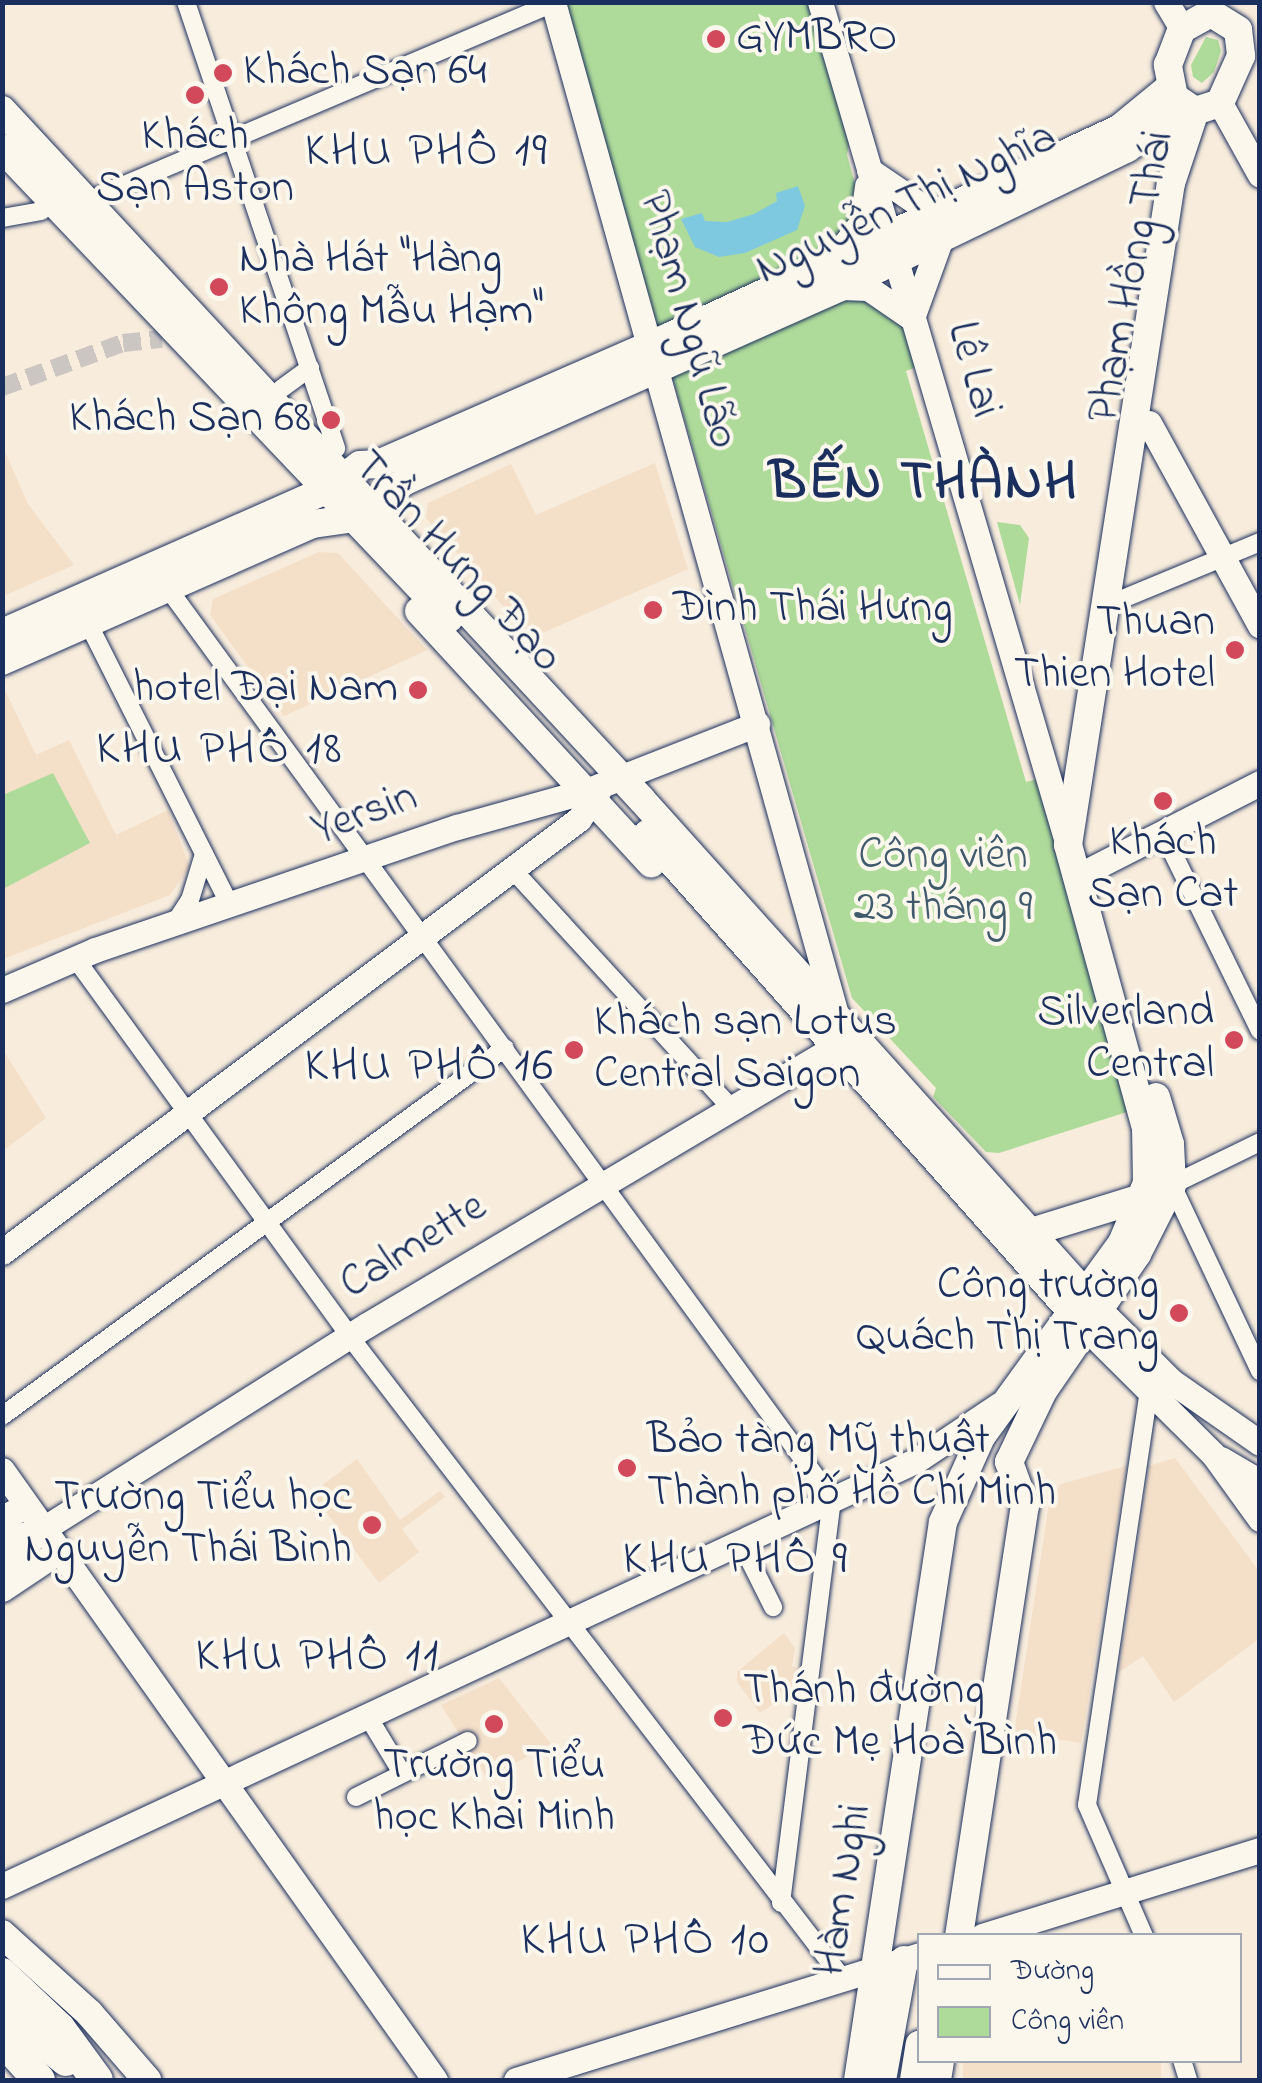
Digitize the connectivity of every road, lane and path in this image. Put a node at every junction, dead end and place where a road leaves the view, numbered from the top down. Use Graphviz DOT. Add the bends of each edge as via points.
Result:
graph roads {
  1 [pos="186,2"];
  2 [pos="553,2"];
  3 [pos="820,2"];
  4 [pos="1166,2"];
  5 [pos="1235,17"];
  6 [pos="1182,30"];
  7 [pos="1260,62"];
  8 [pos="2,89"];
  9 [pos="1203,100"];
  10 [pos="2,110"];
  11 [pos="231,141"];
  12 [pos="45,145"];
  13 [pos="2,148"];
  14 [pos="1127,148"];
  15 [pos="2,170"];
  16 [pos="869,170"];
  17 [pos="1260,175"];
  18 [pos="1171,183"];
  19 [pos="93,197"];
  20 [pos="50,209"];
  21 [pos="2,218"];
  22 [pos="938,226"];
  23 [pos="891,248"];
  24 [pos="836,273"];
  25 [pos="912,318"];
  26 [pos="652,354"];
  27 [pos="310,368"];
  28 [pos="277,394"];
  29 [pos="1149,422"];
  30 [pos="336,448"];
  31 [pos="335,481"];
  32 [pos="370,504"];
  33 [pos="1260,542"];
  34 [pos="1224,556"];
  35 [pos="414,567"];
  36 [pos="167,587"];
  37 [pos="1113,599"];
  38 [pos="84,611"];
  39 [pos="1260,626"];
  40 [pos="2,633"];
  41 [pos="2,660"];
  42 [pos="548,712"];
  43 [pos="757,724"];
  44 [pos="1260,783"];
  45 [pos="608,784"];
  46 [pos="1164,835"];
  47 [pos="1068,845"];
  48 [pos="204,854"];
  49 [pos="371,860"];
  50 [pos="513,870"];
  51 [pos="1078,876"];
  52 [pos="230,905"];
  53 [pos="173,926"];
  54 [pos="424,936"];
  55 [pos="819,950"];
  56 [pos="76,958"];
  57 [pos="790,965"];
  58 [pos="2,990"];
  59 [pos="837,1018"];
  60 [pos="1260,1031"];
  61 [pos="835,1047"];
  62 [pos="505,1048"];
  63 [pos="729,1106"];
  64 [pos="187,1114"];
  65 [pos="1260,1142"];
  66 [pos="604,1180"];
  67 [pos="1172,1185"];
  68 [pos="1144,1197"];
  69 [pos="264,1222"];
  70 [pos="1019,1233"];
  71 [pos="2,1252"];
  72 [pos="1085,1311"];
  73 [pos="350,1336"];
  74 [pos="1260,1371"];
  75 [pos="1149,1390"];
  76 [pos="1006,1398"];
  77 [pos="2,1416"];
  78 [pos="1260,1442"];
  79 [pos="1212,1454"];
  80 [pos="917,1460"];
  81 [pos="2,1470"];
  82 [pos="959,1477"];
  83 [pos="1260,1482"];
  84 [pos="832,1499"];
  85 [pos="26,1506"];
  86 [pos="1260,1519"];
  87 [pos="43,1529"];
  88 [pos="740,1541"];
  89 [pos="7,1544"];
  90 [pos="59,1551"];
  91 [pos="2,1589"];
  92 [pos="773,1607"];
  93 [pos="568,1620"];
  94 [pos="367,1716"];
  95 [pos="468,1741"];
  96 [pos="402,1773"];
  97 [pos="224,1784"];
  98 [pos="356,1796"];
  99 [pos="1260,1850"];
  100 [pos="2,1886"];
  101 [pos="1129,1890"];
  102 [pos="781,1903"];
  103 [pos="958,1933"];
  104 [pos="992,1933"];
  105 [pos="1143,1933"];
  106 [pos="2,1934"];
  107 [pos="912,1958"];
  108 [pos="876,1968"];
  109 [pos="2,1974"];
  110 [pos="843,1979"];
  111 [pos="2,2008"];
  112 [pos="95,2080"];
  113 [pos="147,2080"];
  114 [pos="435,2080"];
  115 [pos="516,2080"];
  116 [pos="858,2080"];
  117 [pos="882,2080"];
  1 -- 11 [label="street"];
  2 -- 11 [label="street"];
  2 -- 26 [label="street, Phạm Ngũ Lão"];
  3 -- 16 [label="street, Lê Lai"];
  4 -- 6 [label="street"];
  5 -- 6 [label="main road" via="1200,15"];
  5 -- 9 [label="main road" via="1241,56"];
  6 -- 9 [label="main road" via="1168,65"];
  7 -- 9 [label="main road"];
  8 -- 12 [label="main road, Trần Hưng Đạo"];
  9 -- 14 [label="main road, Nguyễn Thị Nghĩa"];
  9 -- 17 [label="street"];
  9 -- 18 [label="main road, Phạm Hồng Thái"];
  9 -- 22 [label="main road, Nguyễn Thị Nghĩa" via="1120,129"];
  9 -- 29 [label="main road, Phạm Hồng Thái"];
  10 -- 12 [label="main road, Trần Hưng Đạo"];
  11 -- 19 [label="street"];
  11 -- 27 [label="street"];
  12 -- 19 [label="main road, Trần Hưng Đạo"];
  13 -- 20 [label="main road, Trần Hưng Đạo"];
  14 -- 18 [label="main road" via="1150,159"];
  14 -- 22 [label="main road, Nguyễn Thị Nghĩa"];
  15 -- 20 [label="main road, Trần Hưng Đạo"];
  16 -- 22 [label="street"];
  16 -- 23 [label="street, Lê Lai"];
  16 -- 24 [label="street" via="862,222"];
  18 -- 37 [label="main road, Phạm Hồng Thái"];
  19 -- 20 [label="main road"];
  19 -- 28 [label="main road, Trần Hưng Đạo"];
  20 -- 21 [label="street"];
  20 -- 31 [label="main road, Trần Hưng Đạo" via="237,406"];
  22 -- 23 [label="main road, Nguyễn Thị Nghĩa"];
  22 -- 25 [label="street"];
  23 -- 24 [label="main road, Nguyễn Thị Nghĩa"];
  23 -- 25 [label="street, Lê Lai"];
  24 -- 25 [label="street"];
  24 -- 26 [label="main road, Nguyễn Thị Nghĩa"];
  25 -- 47 [label="street, Lê Lai"];
  26 -- 31 [label="main road"];
  26 -- 32 [label="main road"];
  26 -- 43 [label="street, Phạm Ngũ Lão"];
  27 -- 28 [label="street"];
  27 -- 30 [label="street"];
  28 -- 30 [label="main road, Trần Hưng Đạo"];
  28 -- 31 [label="main road, Trần Hưng Đạo"];
  29 -- 34 [label="street"];
  29 -- 37 [label="main road, Phạm Hồng Thái"];
  30 -- 31 [label="main road, Trần Hưng Đạo"];
  31 -- 32 [label="main road, Trần Hưng Đạo"];
  31 -- 32 [label="main road, Trần Hưng Đạo"];
  31 -- 38 [label="main road"];
  32 -- 35 [label="main road, Trần Hưng Đạo"];
  32 -- 35 [label="main road, Trần Hưng Đạo" via="402,516"];
  32 -- 36 [label="main road"];
  33 -- 34 [label="street"];
  34 -- 37 [label="street"];
  34 -- 39 [label="street"];
  35 -- 42 [label="main road, Trần Hưng Đạo"];
  36 -- 38 [label="main road"];
  36 -- 49 [label="street"];
  37 -- 47 [label="main road, Phạm Hồng Thái"];
  37 -- 51 [label="main road, Phạm Hồng Thái"];
  38 -- 40 [label="main road"];
  38 -- 41 [label="main road"];
  38 -- 48 [label="street"];
  42 -- 45 [label="main road, Trần Hưng Đạo"];
  42 -- 45 [label="main road, Trần Hưng Đạo"];
  43 -- 45 [label="street, Yersin"];
  43 -- 55 [label="street, Phạm Ngũ Lão"];
  44 -- 46 [label="street"];
  45 -- 49 [label="street, Yersin"];
  45 -- 50 [label="street" via="579,819"];
  45 -- 57 [label="main road, Trần Hưng Đạo" via="740,883 755,926"];
  45 -- 61 [label="main road, Trần Hưng Đạo"];
  46 -- 51 [label="street"];
  46 -- 60 [label="street"];
  47 -- 51 [label="main road, Lê Lai"];
  48 -- 52 [label="street"];
  48 -- 53 [label="street" via="190,900"];
  49 -- 52 [label="street, Yersin"];
  49 -- 54 [label="street"];
  50 -- 54 [label="street"];
  50 -- 63 [label="street"];
  51 -- 67 [label="main road, Lê Lai" via="1096,907 1170,1144"];
  51 -- 68 [label="main road, Lê Lai" via="1146,1128"];
  52 -- 53 [label="street, Yersin"];
  53 -- 56 [label="street, Yersin"];
  54 -- 62 [label="street"];
  54 -- 64 [label="street"];
  55 -- 57 [label="street"];
  55 -- 59 [label="street, Phạm Ngũ Lão"];
  56 -- 58 [label="street, Yersin"];
  56 -- 64 [label="street"];
  57 -- 59 [label="main road, Trần Hưng Đạo"];
  59 -- 70 [label="main road, Trần Hưng Đạo"];
  61 -- 63 [label="street, Calmette"];
  61 -- 70 [label="main road, Trần Hưng Đạo"];
  62 -- 66 [label="street"];
  62 -- 69 [label="street"];
  63 -- 66 [label="street, Calmette"];
  64 -- 69 [label="street"];
  64 -- 71 [label="street"];
  65 -- 67 [label="street"];
  66 -- 73 [label="street, Calmette"];
  66 -- 84 [label="street"];
  67 -- 72 [label="main road" via="1138,1254"];
  67 -- 74 [label="street"];
  68 -- 70 [label="main road"];
  68 -- 72 [label="main road"];
  69 -- 73 [label="street"];
  69 -- 77 [label="street"];
  70 -- 72 [label="main road"];
  72 -- 75 [label="street"];
  72 -- 76 [label="main road"];
  72 -- 78 [label="street"];
  72 -- 103 [label="main road" via="1010,1462 1024,1506"];
  73 -- 87 [label="street, Calmette"];
  73 -- 93 [label="street"];
  75 -- 79 [label="street"];
  75 -- 101 [label="street" via="1087,1805"];
  76 -- 80 [label="street"];
  76 -- 82 [label="main road"];
  79 -- 83 [label="street"];
  79 -- 86 [label="street"];
  80 -- 82 [label="street" via="942,1464"];
  80 -- 84 [label="street"];
  81 -- 85 [label="street"];
  82 -- 108 [label="main road, Hàm Nghi" via="942,1522"];
  84 -- 88 [label="street"];
  84 -- 102 [label="street"];
  85 -- 87 [label="street"];
  85 -- 89 [label="street"];
  87 -- 89 [label="street, Calmette"];
  87 -- 90 [label="street"];
  88 -- 92 [label="street"];
  88 -- 93 [label="street"];
  90 -- 91 [label="street"];
  90 -- 97 [label="street"];
  93 -- 94 [label="street"];
  93 -- 102 [label="street"];
  94 -- 96 [label="street"];
  94 -- 97 [label="street"];
  95 -- 96 [label="street"];
  96 -- 98 [label="street"];
  97 -- 100 [label="street"];
  97 -- 114 [label="street"];
  99 -- 101 [label="street"];
  101 -- 104 [label="street"];
  101 -- 105 [label="street"];
  102 -- 110 [label="street"];
  106 -- 113 [label="main road" via="89,2013"];
  107 -- 108 [label="street"];
  107 -- 117 [label="main road, Hàm Nghi"];
  108 -- 110 [label="street"];
  108 -- 116 [label="main road, Hàm Nghi"];
  109 -- 112 [label="highway" via="59,2028"];
  110 -- 115 [label="street"];
  111 -- 112 [label="highway"];
}
